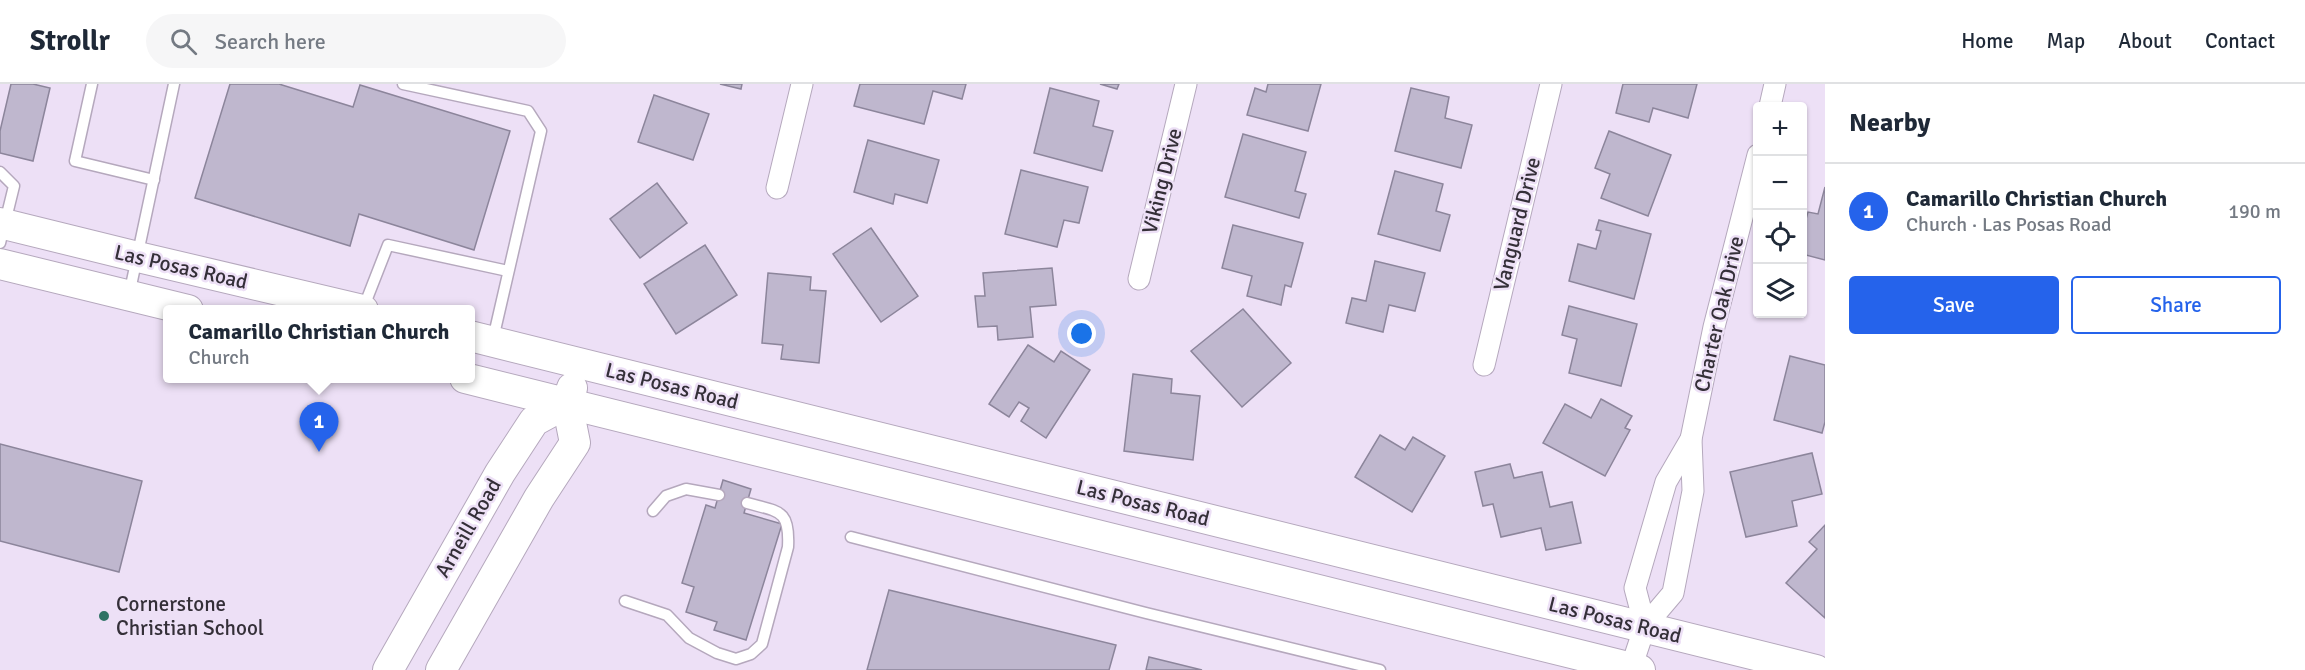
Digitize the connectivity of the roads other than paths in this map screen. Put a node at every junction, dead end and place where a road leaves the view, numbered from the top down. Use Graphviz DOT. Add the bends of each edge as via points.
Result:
graph roads {
  1 [pos="92,84"];
  2 [pos="174,84"];
  3 [pos="403,84"];
  4 [pos="802,84"];
  5 [pos="1186,84"];
  6 [pos="1551,84"];
  7 [pos="1775,84"];
  8 [pos="1771,102"];
  9 [pos="1758,156"];
  10 [pos="0,172"];
  11 [pos="154,180"];
  12 [pos="777,188"];
  13 [pos="2,230"];
  14 [pos="138,257"];
  15 [pos="0,264"];
  16 [pos="508,271"];
  17 [pos="1139,279"];
  18 [pos="129,296"];
  19 [pos="170,305"];
  20 [pos="346,305"];
  21 [pos="365,305"];
  22 [pos="482,339"];
  23 [pos="581,362"];
  24 [pos="1484,364"];
  25 [pos="475,380"];
  26 [pos="567,403"];
  27 [pos="1691,439"];
  28 [pos="719,495"];
  29 [pos="747,503"];
  30 [pos="653,511"];
  31 [pos="851,537"];
  32 [pos="625,601"];
  33 [pos="1646,626"];
  34 [pos="1636,669"];
  35 [pos="388,670"];
  36 [pos="441,670"];
  37 [pos="1380,670"];
  38 [pos="1816,670"];
  1 -- 11 [label="lane" via="75,161"];
  2 -- 11 [label="lane"];
  3 -- 16 [label="lane" via="528,111 541,131"];
  4 -- 12 [label="street"];
  5 -- 17 [label="street, Viking Drive"];
  6 -- 24 [label="street, Vanguard Drive"];
  7 -- 8 [label="street"];
  9 -- 27 [label="street, Charter Oak Drive" via="1714,327"];
  10 -- 13 [label="lane" via="14,186"];
  11 -- 14 [label="lane"];
  13 -- 14 [label="main road, Las Posas Road"];
  14 -- 18 [label="lane"];
  14 -- 20 [label="main road, Las Posas Road"];
  15 -- 18 [label="main road, Las Posas Road"];
  16 -- 21 [label="lane" via="388,245"];
  16 -- 22 [label="lane"];
  18 -- 19 [label="main road, Las Posas Road"];
  22 -- 23 [label="main road, Las Posas Road"];
  23 -- 26 [label="main road"];
  23 -- 33 [label="main road, Las Posas Road"];
  25 -- 26 [label="main road, Las Posas Road"];
  26 -- 34 [label="main road, Las Posas Road"];
  26 -- 35 [label="main road, Arneill Road" via="534,421 500,473"];
  26 -- 36 [label="main road" via="575,443 539,498"];
  27 -- 33 [label="street, Charter Oak Drive" via="1693,491 1674,593"];
  27 -- 33 [label="street, Charter Oak Drive" via="1666,482 1635,588"];
  28 -- 30 [label="lane" via="686,489 666,496"];
  29 -- 32 [label="lane" via="779,512 787,520 789,531 762,644 751,654 736,659 717,653 689,638 667,615"];
  31 -- 37 [label="lane"];
  33 -- 34 [label="street, Charter Oak Drive"];
  33 -- 38 [label="main road, Las Posas Road"];
}
